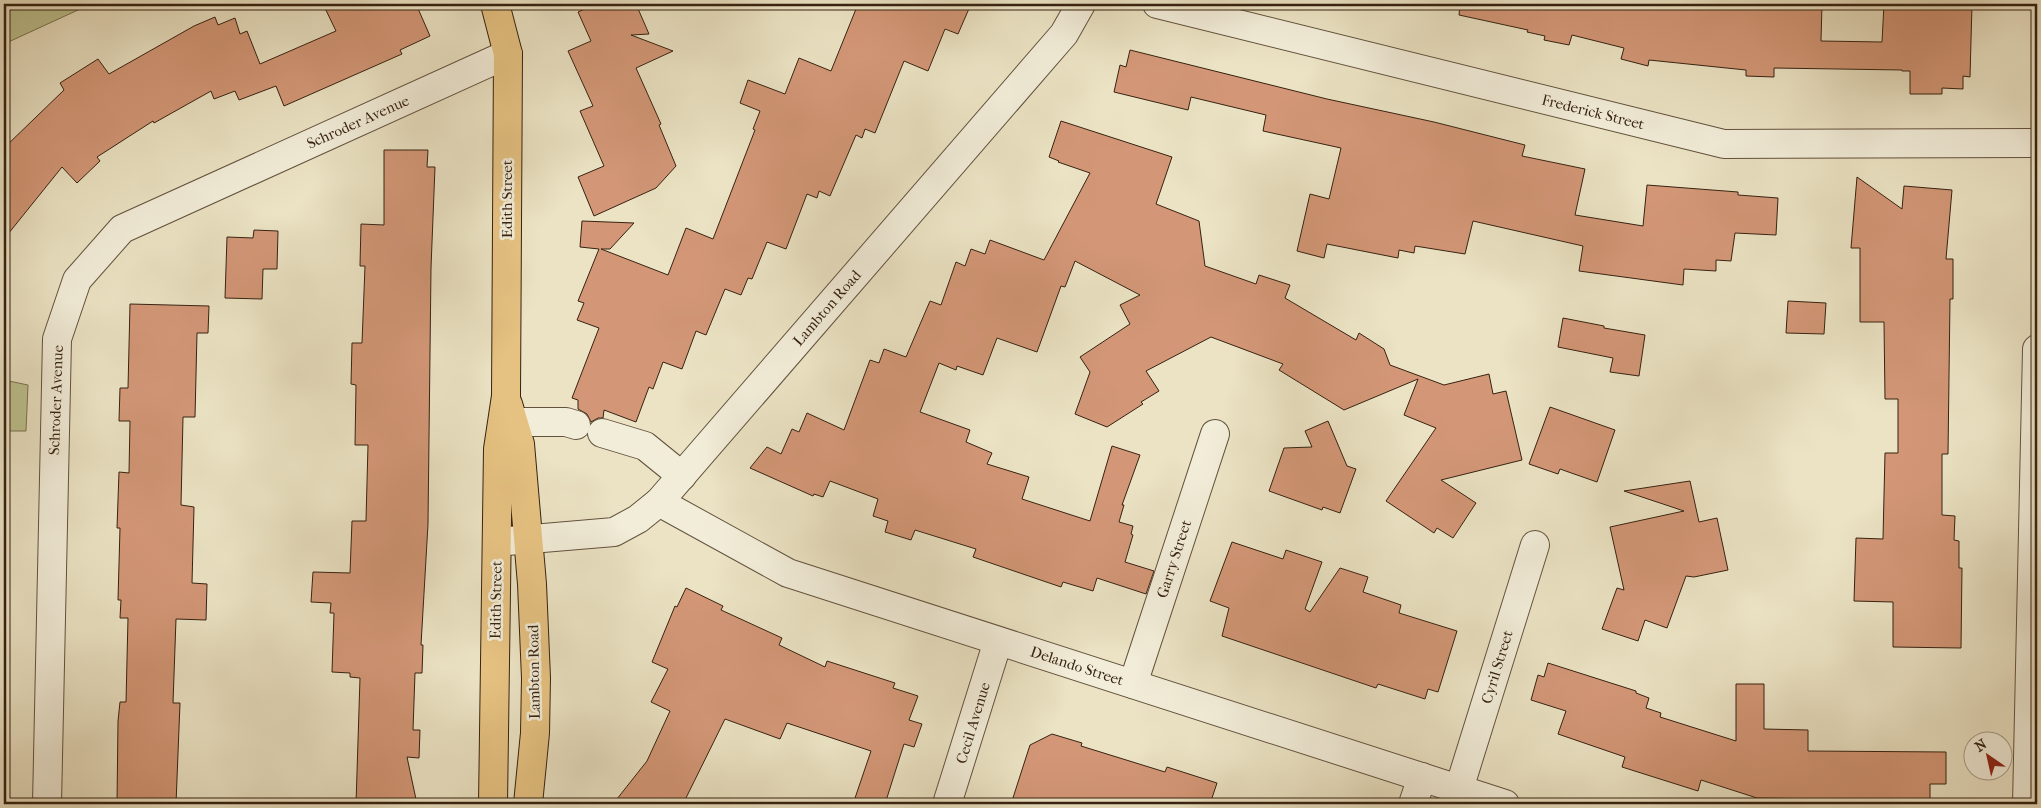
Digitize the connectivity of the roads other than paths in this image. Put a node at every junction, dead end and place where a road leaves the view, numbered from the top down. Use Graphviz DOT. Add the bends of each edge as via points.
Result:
graph roads {
  1 [pos="495,4"];
  2 [pos="1081,4"];
  3 [pos="1157,4"];
  4 [pos="508,54"];
  5 [pos="2037,143"];
  6 [pos="2037,348"];
  7 [pos="506,396"];
  8 [pos="514,422"];
  9 [pos="576,425"];
  10 [pos="602,433"];
  11 [pos="1215,434"];
  12 [pos="682,476"];
  13 [pos="660,502"];
  14 [pos="529,540"];
  15 [pos="497,542"];
  16 [pos="1535,545"];
  17 [pos="998,641"];
  18 [pos="1133,684"];
  19 [pos="1422,777"];
  20 [pos="1459,789"];
  21 [pos="47,804"];
  22 [pos="493,804"];
  23 [pos="528,804"];
  24 [pos="947,804"];
  25 [pos="1413,804"];
  26 [pos="1505,804"];
  27 [pos="2027,804"];
  1 -- 4 [label="main road, Edith Street"];
  2 -- 12 [label="street, Lambton Road" via="1064,34"];
  3 -- 5 [label="street, Frederick Street" via="1724,144"];
  4 -- 7 [label="main road, Edith Street"];
  4 -- 21 [label="street, Schroder Avenue" via="122,230 77,280 57,339"];
  6 -- 27 [label="street"];
  7 -- 8 [label="main road, Edith Street"];
  7 -- 15 [label="main road, Edith Street" via="498,449"];
  8 -- 9 [label="street" via="566,422"];
  8 -- 14 [label="main road, Edith Street" via="520,444"];
  10 -- 12 [label="street" via="644,446"];
  11 -- 18 [label="street, Garry Street"];
  12 -- 13 [label="street, Lambton Road"];
  13 -- 14 [label="street, Lambton Road" via="614,532"];
  13 -- 17 [label="street, Delando Street" via="788,573"];
  14 -- 15 [label="street, Lambton Road"];
  14 -- 23 [label="main road, Lambton Road" via="536,678"];
  15 -- 22 [label="main road, Edith Street"];
  16 -- 20 [label="street, Cyril Street"];
  17 -- 18 [label="street, Delando Street"];
  17 -- 24 [label="street, Cecil Avenue"];
  18 -- 19 [label="street, Delando Street"];
  19 -- 20 [label="street, Delando Street"];
  19 -- 25 [label="street"];
  20 -- 26 [label="street, Delando Street"];
}
